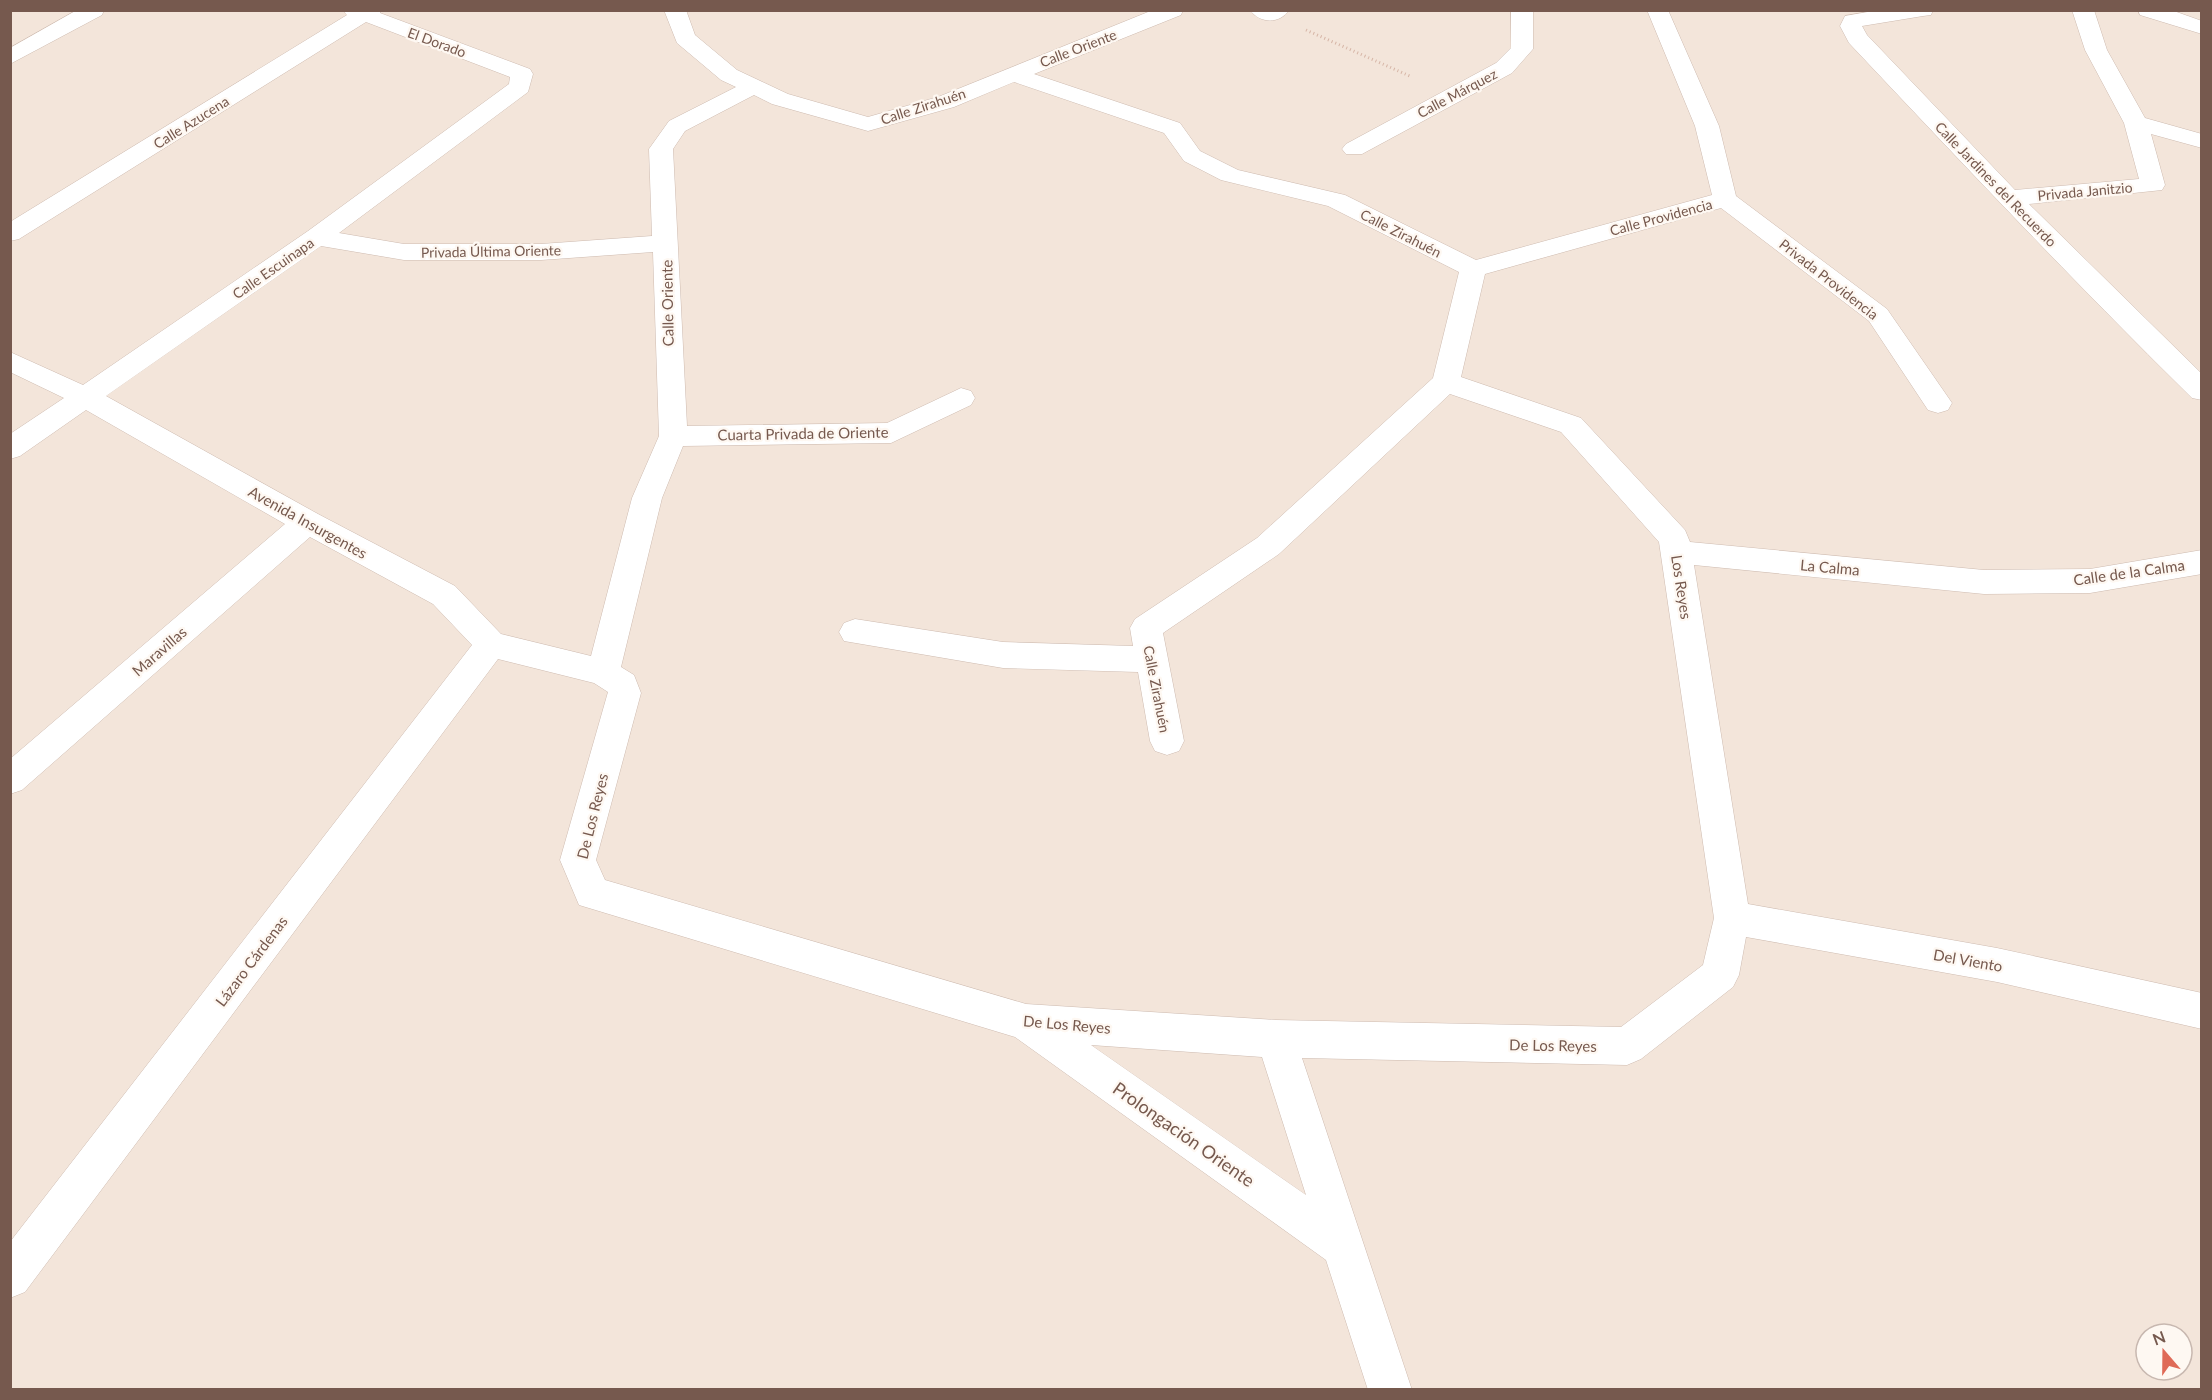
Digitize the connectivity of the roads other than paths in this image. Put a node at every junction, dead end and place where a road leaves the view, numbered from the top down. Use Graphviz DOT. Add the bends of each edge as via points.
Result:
graph roads {
  1 [pos="94,10"];
  2 [pos="675,10"];
  3 [pos="1117,10"];
  4 [pos="1173,10"];
  5 [pos="1522,10"];
  6 [pos="1657,10"];
  7 [pos="1923,10"];
  8 [pos="2083,10"];
  9 [pos="2148,10"];
  10 [pos="363,12"];
  11 [pos="1145,21"];
  12 [pos="2202,28"];
  13 [pos="10,57"];
  14 [pos="522,74"];
  15 [pos="1011,74"];
  16 [pos="753,87"];
  17 [pos="2136,123"];
  18 [pos="2202,141"];
  19 [pos="1354,149"];
  20 [pos="2008,198"];
  21 [pos="1725,199"];
  22 [pos="10,233"];
  23 [pos="317,237"];
  24 [pos="666,243"];
  25 [pos="1473,269"];
  26 [pos="10,361"];
  27 [pos="1446,382"];
  28 [pos="2202,390"];
  29 [pos="87,398"];
  30 [pos="961,398"];
  31 [pos="1938,403"];
  32 [pos="672,436"];
  33 [pos="10,449"];
  34 [pos="308,522"];
  35 [pos="1676,552"];
  36 [pos="2202,562"];
  37 [pos="1984,582"];
  38 [pos="855,632"];
  39 [pos="491,644"];
  40 [pos="1151,659"];
  41 [pos="603,672"];
  42 [pos="1167,741"];
  43 [pos="10,780"];
  44 [pos="1732,918"];
  45 [pos="2202,1011"];
  46 [pos="1026,1022"];
  47 [pos="1276,1039"];
  48 [pos="1343,1246"];
  49 [pos="10,1277"];
  50 [pos="1390,1389"];
  1 -- 13 [label="street"];
  2 -- 16 [label="street" via="685,38 729,75"];
  3 -- 11 [label="street"];
  4 -- 11 [label="street, Calle Oriente"];
  5 -- 19 [label="street, Calle Márquez" via="1522,49 1504,68"];
  6 -- 21 [label="street, Calle Providencia" via="1707,126"];
  7 -- 20 [label="street, Calle Jardines del Recuerdo" via="1853,21 1851,26 1857,38"];
  8 -- 17 [label="street, Privada Janitzio" via="2096,50"];
  9 -- 12 [label="street"];
  10 -- 14 [label="street, El Dorado"];
  10 -- 22 [label="street, Calle Azucena"];
  11 -- 15 [label="street, Calle Oriente"];
  14 -- 23 [label="street, Calle Escuinapa" via="520,87"];
  15 -- 16 [label="street, Calle Zirahuén" via="946,102 868,124 780,99"];
  15 -- 25 [label="street, Calle Zirahuén" via="1172,128 1192,156 1230,175 1336,200"];
  16 -- 24 [label="street, Calle Oriente" via="677,126 661,149"];
  17 -- 18 [label="street"];
  17 -- 20 [label="street, Privada Janitzio" via="2153,185"];
  20 -- 28 [label="street, Calle Jardines del Recuerdo" via="2098,292"];
  21 -- 25 [label="street, Calle Providencia"];
  21 -- 31 [label="street, Privada Providencia" via="1878,315"];
  23 -- 24 [label="street, Privada Última Oriente" via="404,252 541,252"];
  23 -- 29 [label="street, Calle Escuinapa"];
  24 -- 32 [label="street, Calle Oriente"];
  25 -- 27 [label="street"];
  26 -- 29 [label="street, Avenida Insurgentes"];
  27 -- 35 [label="street, Los Reyes" via="1571,425 1674,538"];
  27 -- 40 [label="street, Calle Zirahuén" via="1268,546 1146,628"];
  29 -- 33 [label="street, Calle Escuinapa"];
  29 -- 34 [label="street, Avenida Insurgentes"];
  30 -- 32 [label="street, Cuarta Privada de Oriente" via="891,433"];
  32 -- 41 [label="street, Calle Oriente" via="647,498"];
  34 -- 39 [label="street, Avenida Insurgentes" via="444,595"];
  34 -- 43 [label="street, Maravillas"];
  35 -- 37 [label="street, La Calma"];
  35 -- 44 [label="street, Los Reyes"];
  36 -- 37 [label="street, Calle de la Calma" via="2090,581"];
  38 -- 40 [label="street" via="1003,655"];
  39 -- 41 [label="street"];
  39 -- 49 [label="street, Lázaro Cárdenas"];
  40 -- 42 [label="street, Calle Zirahuén"];
  41 -- 46 [label="street, De Los Reyes" via="622,684 625,693 578,860 592,893"];
  44 -- 45 [label="street, Del Viento" via="1998,965"];
  44 -- 47 [label="street, De Los Reyes" via="1720,975 1627,1046"];
  46 -- 47 [label="street, De Los Reyes"];
  46 -- 48 [label="street, Prolongación Oriente"];
  47 -- 48 [label="street"];
  48 -- 50 [label="street"];
}
